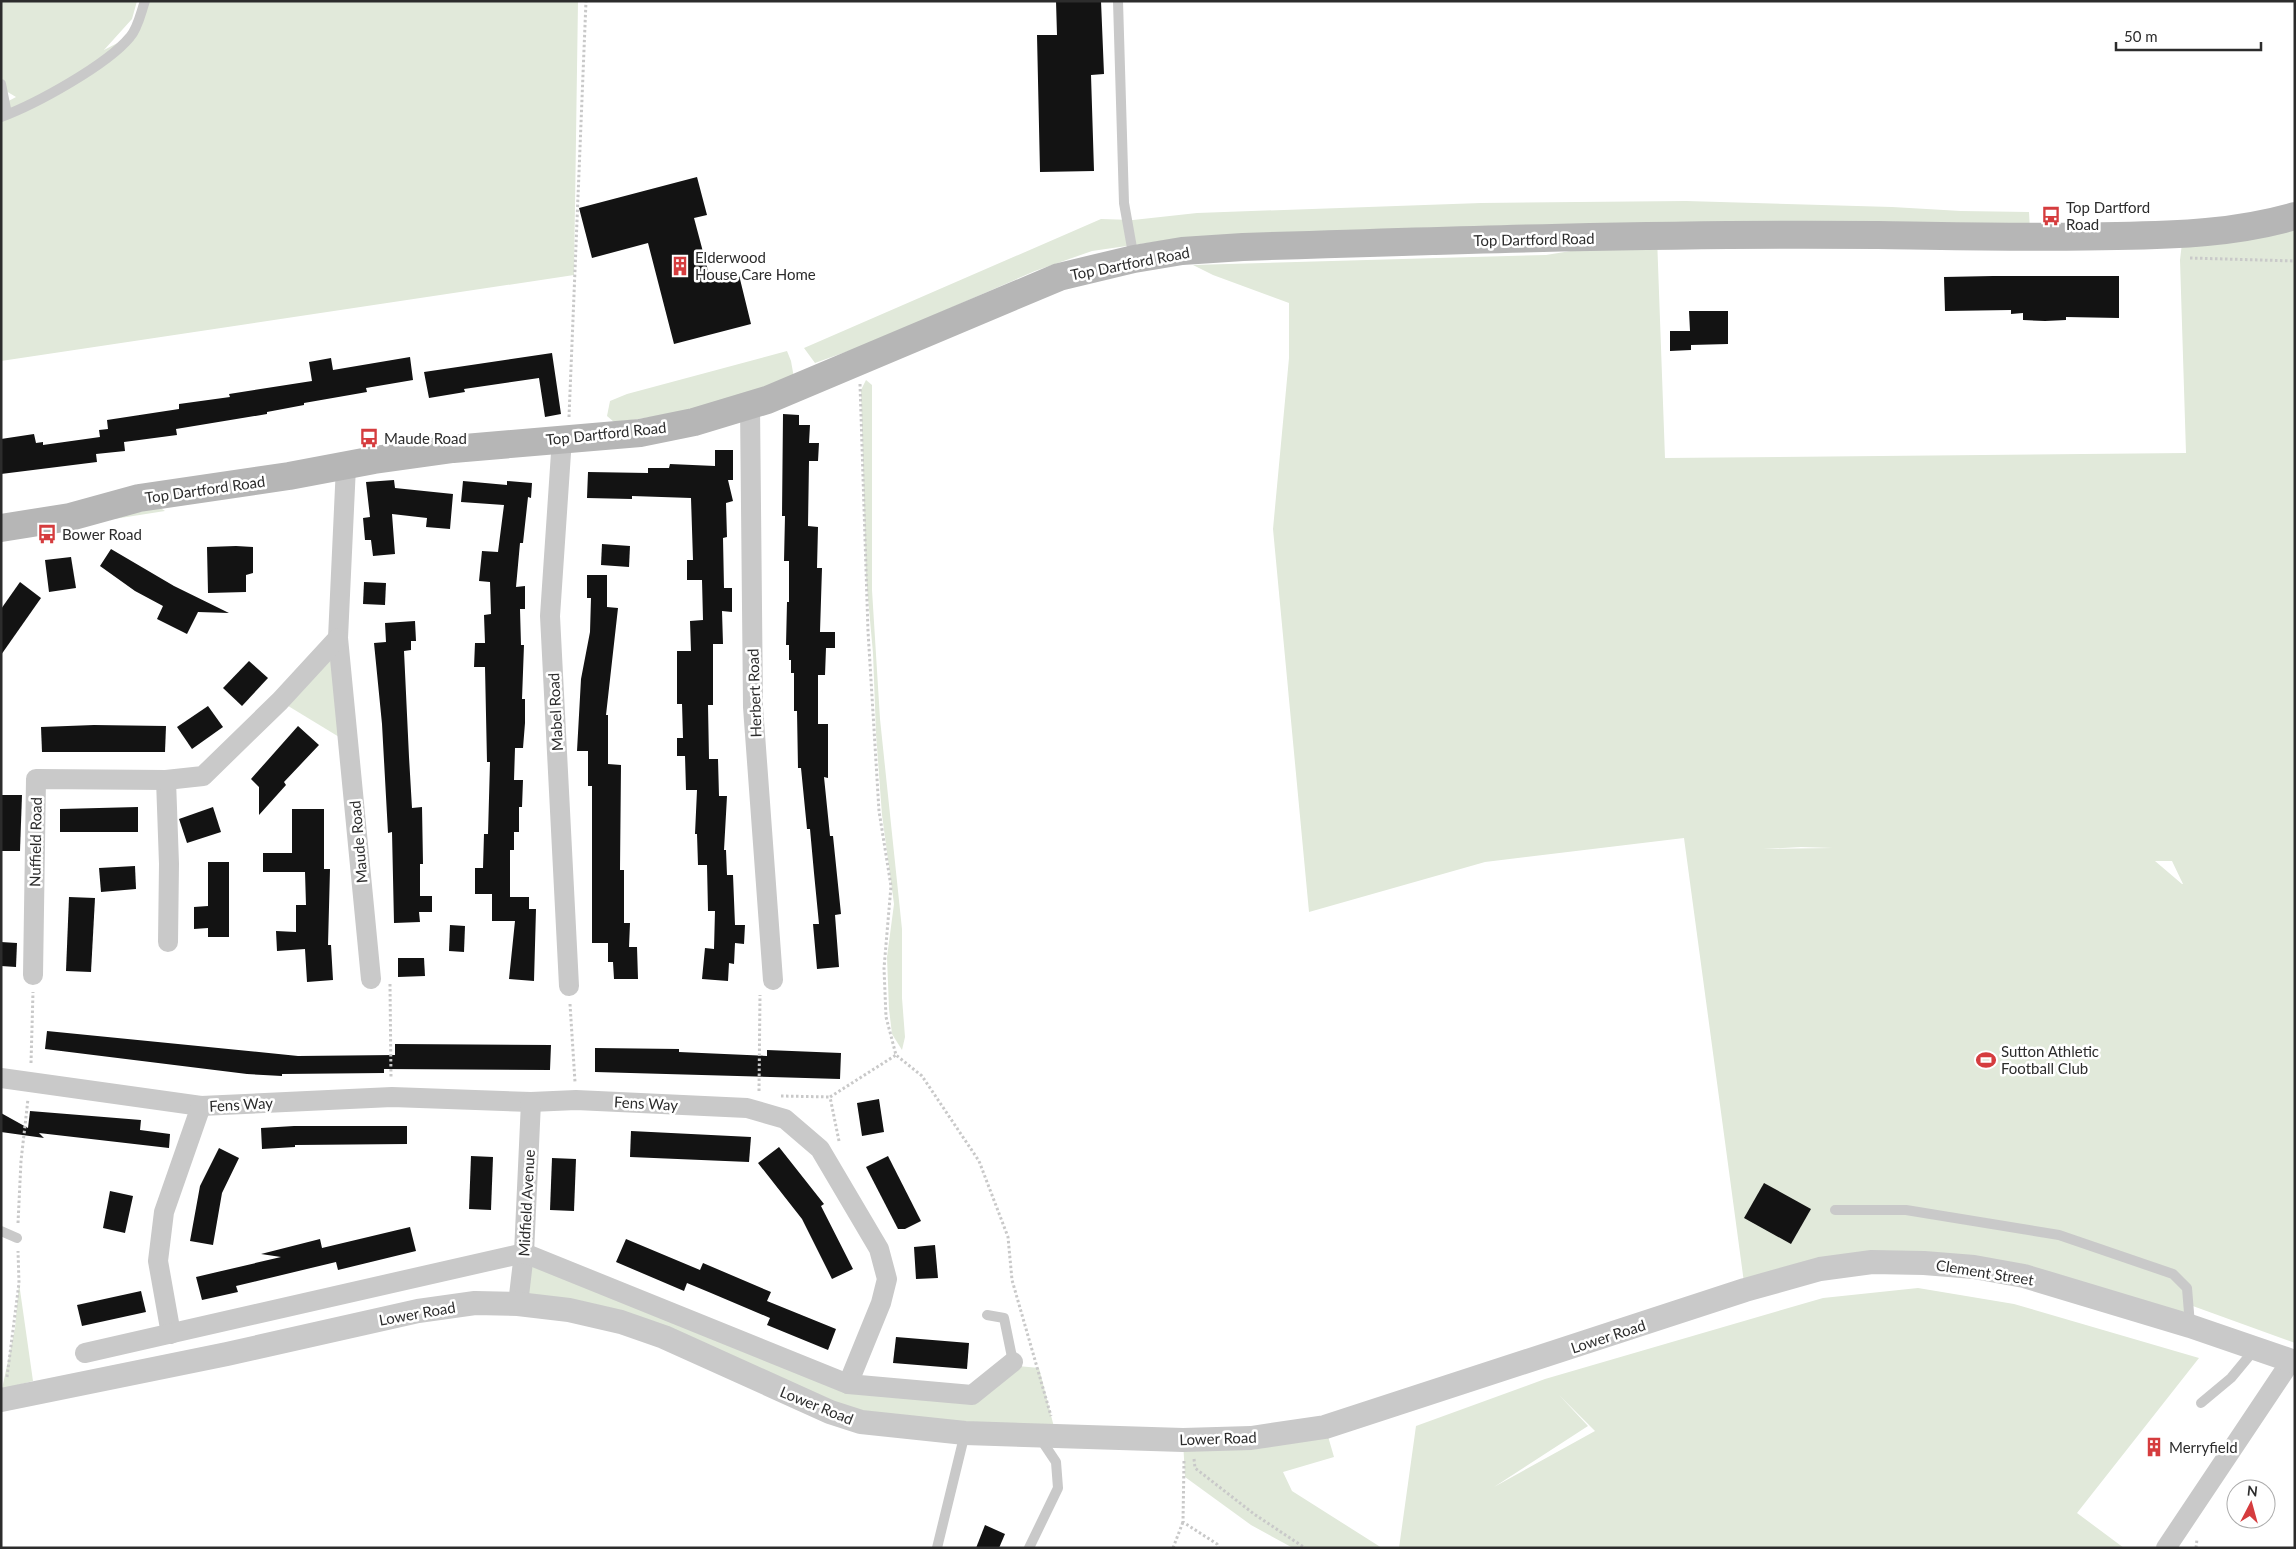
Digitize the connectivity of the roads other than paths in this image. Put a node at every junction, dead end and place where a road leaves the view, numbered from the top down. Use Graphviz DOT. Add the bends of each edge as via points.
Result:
graph roads {
  1 [pos="145,1"];
  2 [pos="1118,1"];
  3 [pos="1,84"];
  4 [pos="4,115"];
  5 [pos="2295,216"];
  6 [pos="1134,259"];
  7 [pos="750,406"];
  8 [pos="564,438"];
  9 [pos="346,466"];
  10 [pos="1,529"];
  11 [pos="338,638"];
  12 [pos="166,780"];
  13 [pos="168,942"];
  14 [pos="33,975"];
  15 [pos="371,979"];
  16 [pos="773,980"];
  17 [pos="569,991"];
  18 [pos="1,1078"];
  19 [pos="530,1102"];
  20 [pos="201,1106"];
  21 [pos="1836,1210"];
  22 [pos="1,1231"];
  23 [pos="17,1238"];
  24 [pos="524,1254"];
  25 [pos="518,1304"];
  26 [pos="987,1315"];
  27 [pos="1670,1316"];
  28 [pos="2190,1326"];
  29 [pos="171,1334"];
  30 [pos="2256,1348"];
  31 [pos="85,1353"];
  32 [pos="2293,1361"];
  33 [pos="1013,1362"];
  34 [pos="848,1384"];
  35 [pos="1,1400"];
  36 [pos="2201,1403"];
  37 [pos="965,1433"];
  38 [pos="1047,1435"];
  39 [pos="937,1548"];
  40 [pos="1029,1548"];
  41 [pos="2166,1548"];
  1 -- 4 [label="lane" via="131,36 105,60 27,107"];
  2 -- 6 [label="lane" via="1124,203"];
  3 -- 4 [label="lane"];
  5 -- 6 [label="main road, Top Dartford Road" via="2235,229 2183,234 2050,238 1878,235 1638,237 1243,247 1182,251"];
  6 -- 7 [label="main road, Top Dartford Road" via="1060,277"];
  7 -- 8 [label="main road, Top Dartford Road" via="640,433"];
  7 -- 16 [label="street, Herbert Road" via="753,707"];
  8 -- 9 [label="main road, Top Dartford Road" via="453,449"];
  8 -- 17 [label="street, Mabel Road" via="550,616"];
  9 -- 10 [label="main road, Top Dartford Road" via="138,498 70,517"];
  9 -- 11 [label="street, Maude Road"];
  11 -- 12 [label="street, Nuffield Road" via="280,701 203,776"];
  11 -- 15 [label="street, Maude Road"];
  12 -- 13 [label="street" via="170,864"];
  12 -- 14 [label="street, Nuffield Road" via="36,779"];
  18 -- 20 [label="street, Fens Way"];
  19 -- 20 [label="street, Fens Way" via="392,1097"];
  19 -- 24 [label="street, Midfield Avenue"];
  19 -- 34 [label="street, Fens Way" via="759,1103 785,1119 820,1149 879,1249 887,1279 881,1303"];
  20 -- 29 [label="street, Fens Way" via="164,1212 158,1261"];
  21 -- 28 [label="lane" via="1906,1210 2059,1235 2173,1274 2187,1288"];
  22 -- 23 [label="lane"];
  24 -- 25 [label="street, Midfield Avenue"];
  24 -- 29 [label="street"];
  24 -- 34 [label="street, Lower Road"];
  25 -- 35 [label="street, Lower Road" via="475,1303 418,1311"];
  25 -- 37 [label="street, Lower Road" via="569,1310 664,1336 830,1412 861,1422"];
  26 -- 33 [label="lane" via="1004,1318"];
  27 -- 28 [label="street, Clement Street" via="1820,1269 1872,1262 1974,1267 2024,1276"];
  27 -- 38 [label="street, Lower Road" via="1326,1427 1251,1438 1183,1440"];
  28 -- 30 [label="street, Clement Street"];
  29 -- 31 [label="street"];
  30 -- 32 [label="street, Clement Street"];
  30 -- 36 [label="lane" via="2231,1378"];
  32 -- 41 [label="street"];
  33 -- 34 [label="street, Lower Road" via="972,1395"];
  37 -- 38 [label="street, Lower Road"];
  37 -- 39 [label="lane"];
  38 -- 40 [label="lane" via="1056,1462 1058,1488"];
}
